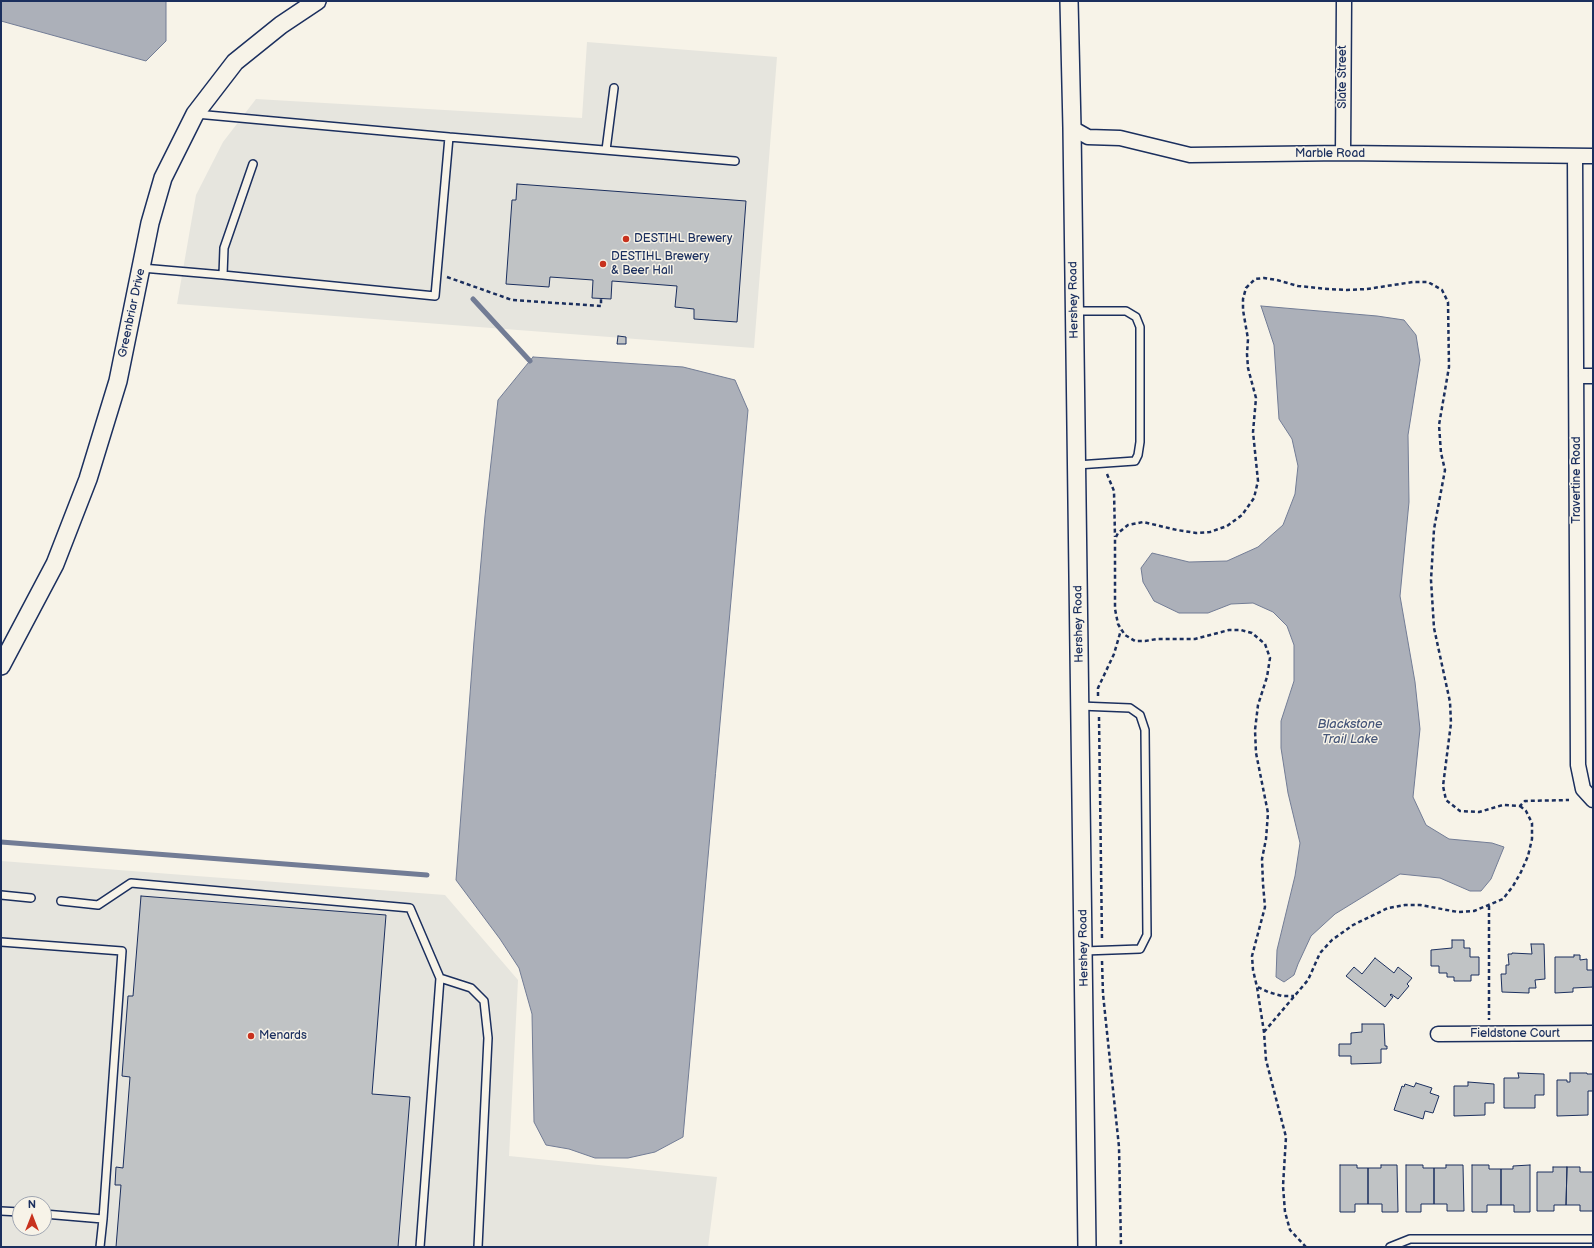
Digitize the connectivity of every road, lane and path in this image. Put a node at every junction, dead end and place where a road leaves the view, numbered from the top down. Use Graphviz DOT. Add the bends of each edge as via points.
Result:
graph roads {
  1 [pos="317,1"];
  2 [pos="1069,1"];
  3 [pos="1344,1"];
  4 [pos="614,88"];
  5 [pos="195,114"];
  6 [pos="1072,128"];
  7 [pos="448,137"];
  8 [pos="606,150"];
  9 [pos="1342,153"];
  10 [pos="1575,156"];
  11 [pos="1593,156"];
  12 [pos="735,161"];
  13 [pos="253,164"];
  14 [pos="142,268"];
  15 [pos="438,274"];
  16 [pos="223,275"];
  17 [pos="601,298"];
  18 [pos="1074,311"];
  19 [pos="1576,376"];
  20 [pos="1593,376"];
  21 [pos="1101,463"];
  22 [pos="1077,465"];
  23 [pos="1115,539"];
  24 [pos="1121,629"];
  25 [pos="1,666"];
  26 [pos="1080,706"];
  27 [pos="1098,707"];
  28 [pos="1569,800"];
  29 [pos="1592,800"];
  30 [pos="1520,806"];
  31 [pos="1,895"];
  32 [pos="31,898"];
  33 [pos="62,900"];
  34 [pos="1488,906"];
  35 [pos="1,942"];
  36 [pos="1102,950"];
  37 [pos="1084,951"];
  38 [pos="440,978"];
  39 [pos="1258,986"];
  40 [pos="1294,996"];
  41 [pos="1264,1032"];
  42 [pos="1593,1033"];
  43 [pos="1438,1034"];
  44 [pos="1489,1034"];
  45 [pos="1,1211"];
  46 [pos="12,1212"];
  47 [pos="52,1215"];
  48 [pos="103,1219"];
  49 [pos="1593,1238"];
  50 [pos="100,1247"];
  51 [pos="420,1247"];
  52 [pos="478,1247"];
  53 [pos="1087,1247"];
  54 [pos="1121,1247"];
  55 [pos="1306,1247"];
  56 [pos="1390,1247"];
  1 -- 5 [label="street, Greenbriar Drive" via="281,25 235,62"];
  2 -- 6 [label="street, Hershey Road"];
  3 -- 9 [label="street, Slate Street"];
  4 -- 8 [label="lane"];
  5 -- 7 [label="lane"];
  5 -- 14 [label="street, Greenbriar Drive" via="163,178 150,223"];
  6 -- 9 [label="street, Marble Road" via="1088,138 1120,138 1190,155"];
  6 -- 18 [label="street, Hershey Road"];
  7 -- 8 [label="lane"];
  7 -- 15 [label="lane"];
  8 -- 12 [label="lane"];
  9 -- 10 [label="street, Marble Road"];
  10 -- 11 [label="street, Marble Road"];
  10 -- 19 [label="street, Travertine Road"];
  13 -- 16 [label="lane" via="224,248"];
  14 -- 16 [label="lane"];
  14 -- 25 [label="street, Greenbriar Drive" via="118,381 88,479 55,564"];
  15 -- 16 [label="lane" via="435,296"];
  15 -- 17 [label="path" via="512,300 601,306"];
  18 -- 21 [label="lane" via="1126,311 1136,317 1140,327 1138,455 1135,461"];
  18 -- 22 [label="street, Hershey Road"];
  19 -- 20 [label="street"];
  19 -- 29 [label="street, Travertine Road" via="1579,772 1583,788"];
  21 -- 22 [label="lane"];
  21 -- 23 [label="path" via="1114,491"];
  22 -- 26 [label="street, Hershey Road"];
  23 -- 24 [label="path" via="1115,609"];
  23 -- 30 [label="path" via="1128,525 1143,522 1196,533 1210,532 1227,526 1242,515 1254,498 1258,481 1253,432 1256,398 1248,368 1243,298 1246,288 1255,280 1264,278 1298,286 1347,290 1428,282 1442,290 1448,302 1449,367 1440,426 1445,470 1434,529 1431,580 1434,628 1450,702 1451,723 1443,786 1446,800 1460,811 1478,812 1503,805"];
  24 -- 27 [label="path, Hershey Road" via="1114,654 1098,688"];
  24 -- 39 [label="path" via="1135,641 1195,639 1229,630 1241,630 1252,633 1265,644 1270,658 1255,730 1256,753 1268,814 1262,859 1265,907 1252,956"];
  26 -- 27 [label="lane"];
  26 -- 37 [label="street, Hershey Road"];
  27 -- 36 [label="path, Hershey Road"];
  27 -- 36 [label="lane" via="1130,708 1140,715 1145,730 1147,935 1140,948"];
  28 -- 30 [label="path" via="1525,801"];
  30 -- 34 [label="path" via="1526,811 1532,823 1528,856 1503,900"];
  31 -- 32 [label="lane"];
  33 -- 38 [label="lane" via="98,905 131,883 410,908"];
  34 -- 40 [label="path" via="1474,911 1458,912 1420,905 1382,910 1353,925 1332,940 1320,953 1308,980"];
  34 -- 44 [label="path"];
  35 -- 48 [label="lane" via="122,951"];
  36 -- 37 [label="lane"];
  36 -- 54 [label="path, Hershey Road" via="1102,994 1119,1147"];
  37 -- 53 [label="street, Hershey Road"];
  38 -- 51 [label="lane"];
  38 -- 52 [label="lane" via="471,988 484,1001 488,1038"];
  39 -- 40 [label="path" via="1282,996"];
  39 -- 41 [label="path"];
  40 -- 41 [label="path"];
  41 -- 55 [label="path" via="1266,1060 1286,1137 1285,1212 1290,1230"];
  42 -- 44 [label="street, Fieldstone Court"];
  43 -- 44 [label="street, Fieldstone Court"];
  45 -- 46 [label="lane"];
  47 -- 48 [label="lane"];
  48 -- 50 [label="lane"];
  49 -- 56 [label="lane" via="1410,1240"];
}
